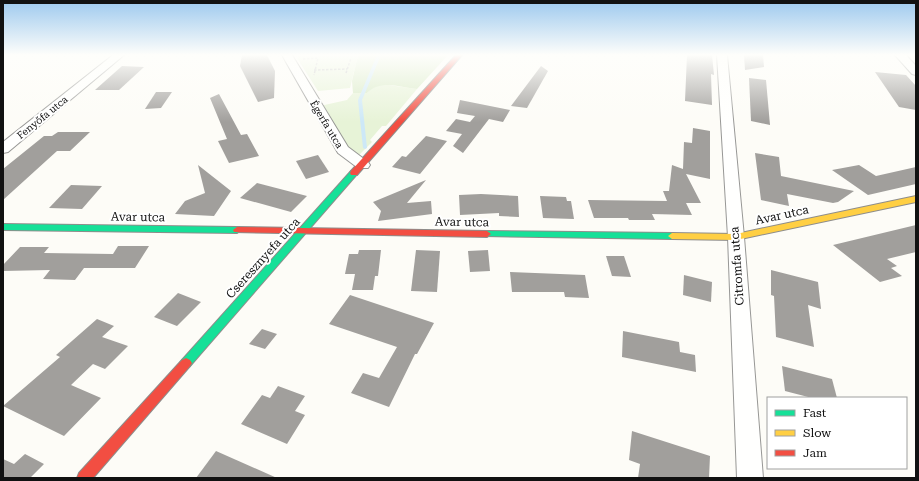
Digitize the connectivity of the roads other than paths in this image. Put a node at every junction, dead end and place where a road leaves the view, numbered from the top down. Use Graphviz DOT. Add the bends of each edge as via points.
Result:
graph roads {
  1 [pos="91,77"];
  2 [pos="303,77"];
  3 [pos="440,77"];
  4 [pos="724,77"];
  5 [pos="3,149"];
  6 [pos="363,165"];
  7 [pos="916,199"];
  8 [pos="3,227"];
  9 [pos="302,232"];
  10 [pos="736,237"];
  11 [pos="84,478"];
  12 [pos="750,478"];
  1 -- 5 [label="street, Fenyőfa utca"];
  2 -- 6 [label="street, Égerfa utca" via="343,150"];
  3 -- 6 [label="street, Cseresznyefa utca"];
  4 -- 10 [label="street, Citromfa utca"];
  6 -- 9 [label="street, Cseresznyefa utca"];
  7 -- 10 [label="street, Avar utca"];
  8 -- 9 [label="street, Avar utca"];
  9 -- 10 [label="street, Avar utca"];
  9 -- 11 [label="street, Cseresznyefa utca"];
  10 -- 12 [label="street, Citromfa utca"];
}
